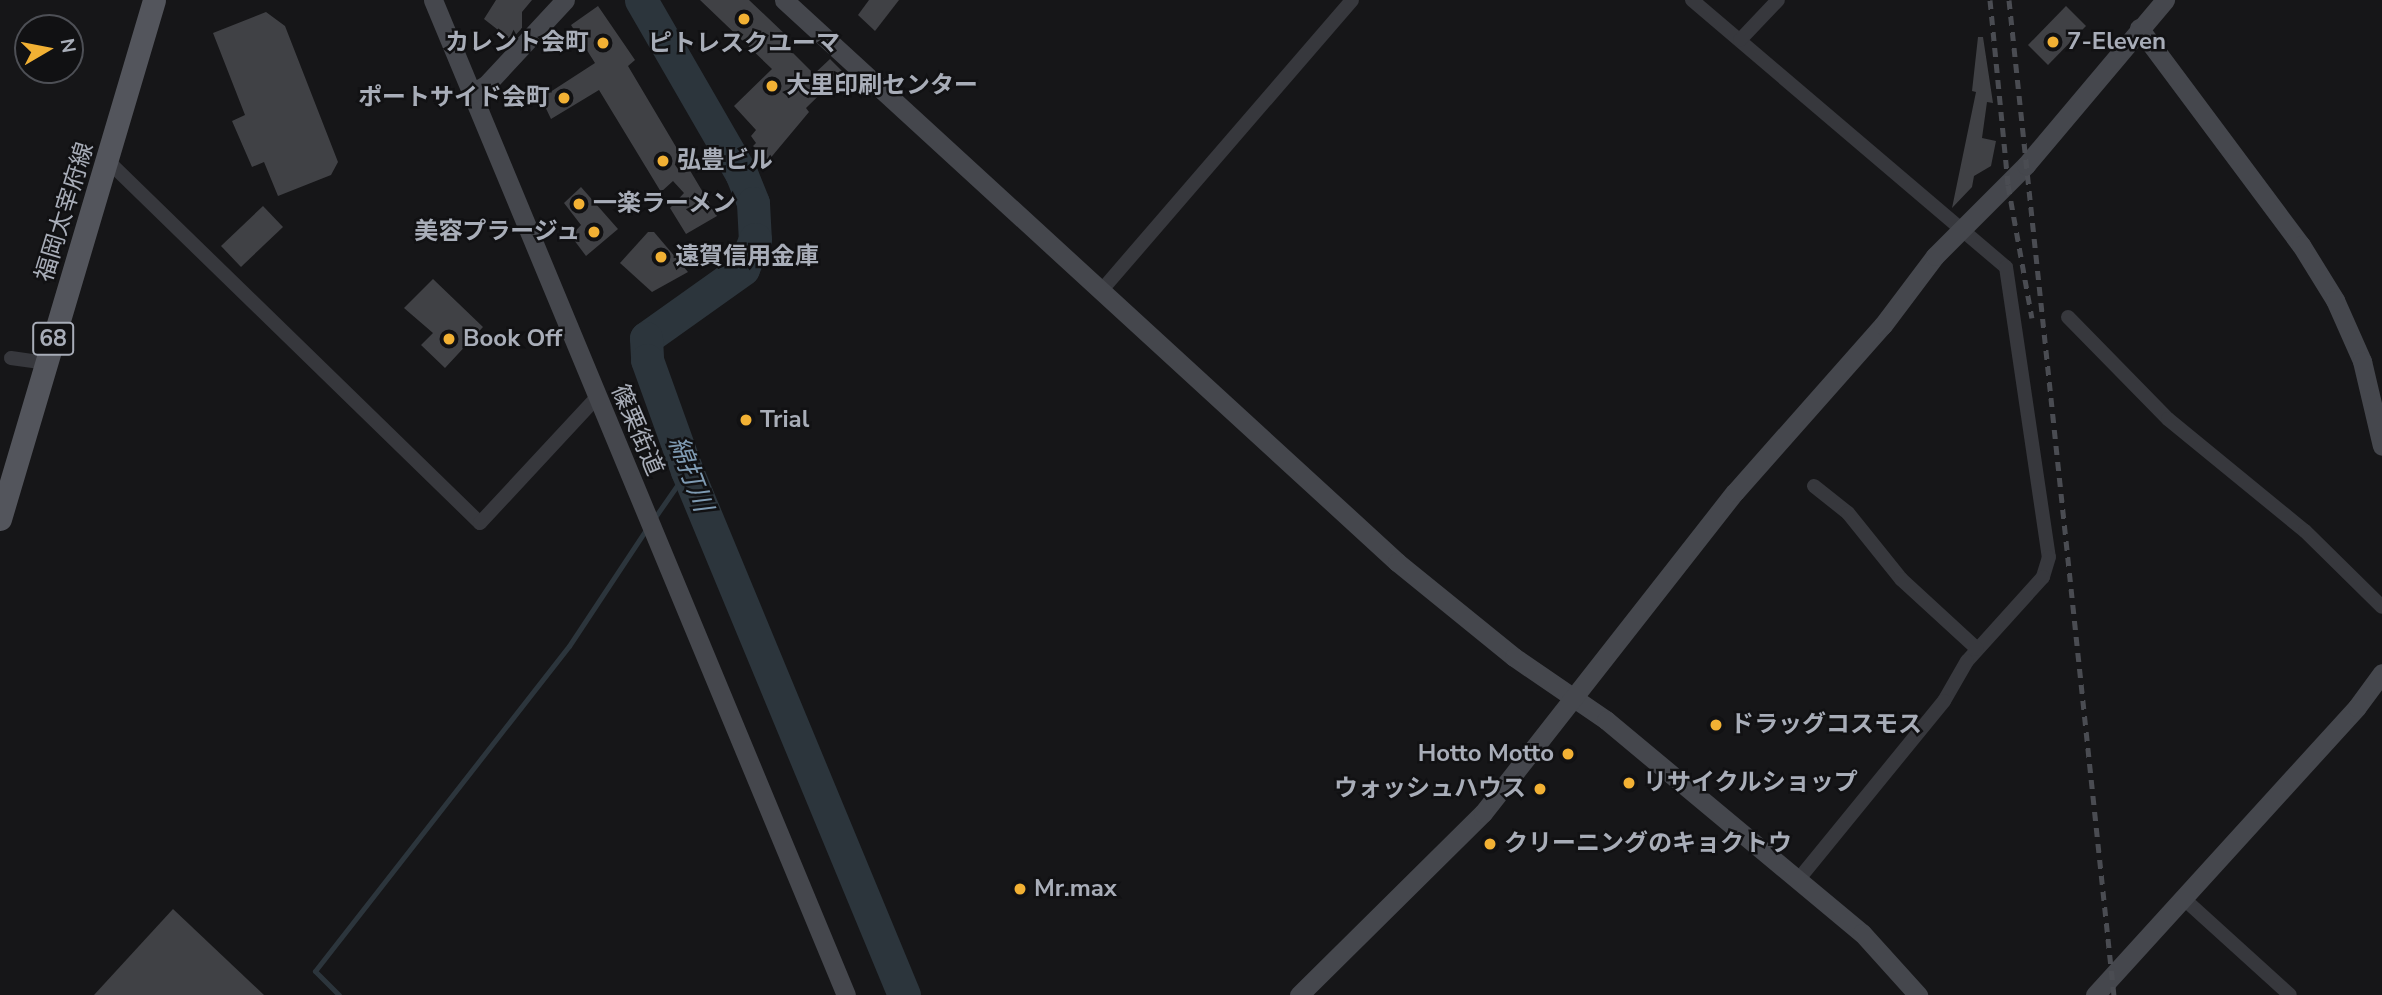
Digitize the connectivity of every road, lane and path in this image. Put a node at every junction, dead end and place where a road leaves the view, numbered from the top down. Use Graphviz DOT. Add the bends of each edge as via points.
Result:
graph roads {
  1 [pos="154,0"];
  2 [pos="433,0"];
  3 [pos="565,0"];
  4 [pos="784,0"];
  5 [pos="1352,0"];
  6 [pos="1692,0"];
  7 [pos="1779,0"];
  8 [pos="2165,0"];
  9 [pos="2139,29"];
  10 [pos="1740,40"];
  11 [pos="472,93"];
  12 [pos="108,160"];
  13 [pos="1962,233"];
  14 [pos="1101,291"];
  15 [pos="2068,317"];
  16 [pos="11,358"];
  17 [pos="46,363"];
  18 [pos="597,397"];
  19 [pos="2382,446"];
  20 [pos="1814,486"];
  21 [pos="0,519"];
  22 [pos="2382,607"];
  23 [pos="1977,649"];
  24 [pos="2382,673"];
  25 [pos="1573,697"];
  26 [pos="1798,880"];
  27 [pos="2183,898"];
  28 [pos="846,995"];
  29 [pos="1299,995"];
  30 [pos="1918,995"];
  31 [pos="2095,995"];
  32 [pos="2290,995"];
  1 -- 12 [label="main road, 福岡太宰府線 / 68"];
  2 -- 11 [label="street, 篠栗街道"];
  3 -- 11 [label="street" via="486,85"];
  4 -- 14 [label="street"];
  5 -- 14 [label="street"];
  6 -- 10 [label="street"];
  7 -- 10 [label="street"];
  8 -- 9 [label="street"];
  9 -- 13 [label="street" via="2026,165"];
  9 -- 19 [label="street" via="2301,245 2335,300 2362,361"];
  10 -- 13 [label="street"];
  11 -- 18 [label="street, 篠栗街道"];
  12 -- 17 [label="main road, 福岡太宰府線 / 68"];
  12 -- 18 [label="street" via="481,523"];
  13 -- 23 [label="street" via="2006,267 2049,557 2043,578"];
  13 -- 25 [label="street" via="1935,256 1883,325 1735,492"];
  14 -- 25 [label="street" via="1397,562 1514,657"];
  15 -- 22 [label="street" via="2168,419 2305,531"];
  16 -- 17 [label="street"];
  17 -- 21 [label="main road, 福岡太宰府線 / 68"];
  18 -- 28 [label="street, 篠栗街道"];
  20 -- 23 [label="street" via="1848,513 1901,579"];
  23 -- 26 [label="street" via="1944,701"];
  24 -- 27 [label="street"];
  25 -- 26 [label="street"];
  25 -- 29 [label="street" via="1483,813"];
  26 -- 30 [label="street" via="1862,933"];
  27 -- 31 [label="street"];
  27 -- 32 [label="street"];
}
